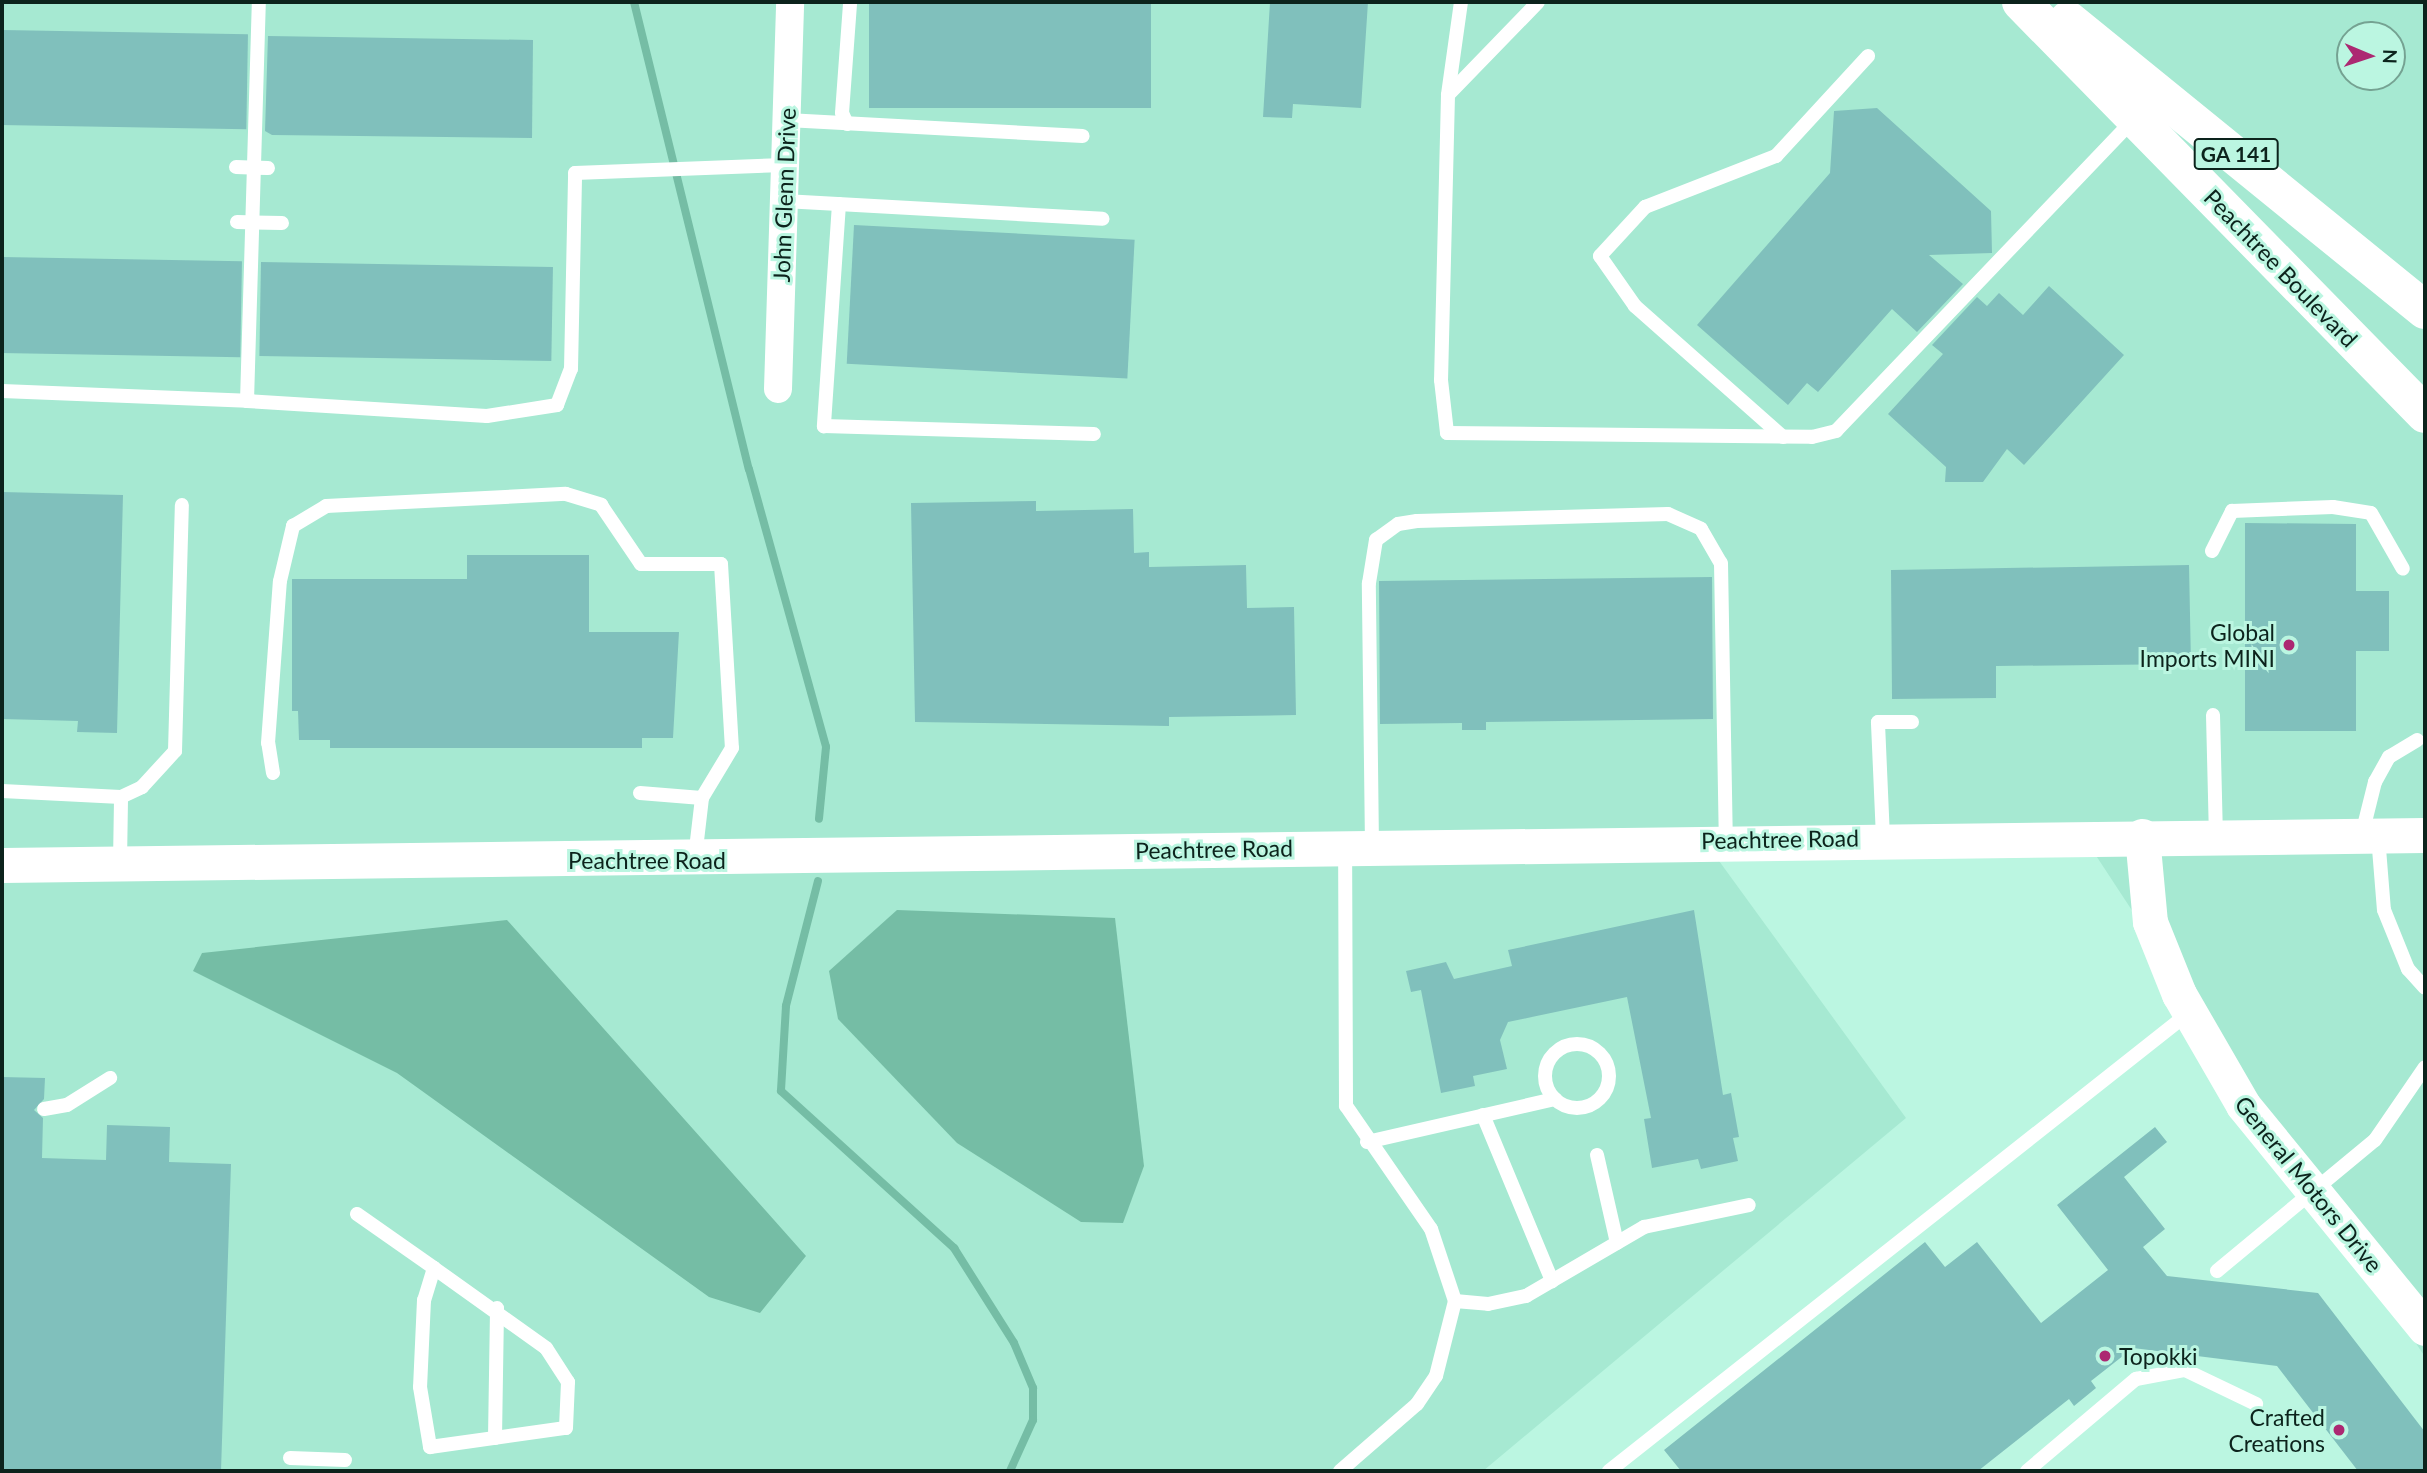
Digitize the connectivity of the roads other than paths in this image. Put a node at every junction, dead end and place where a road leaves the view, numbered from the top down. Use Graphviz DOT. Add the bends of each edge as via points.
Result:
graph roads {
  1 [pos="259,2"];
  2 [pos="790,2"];
  3 [pos="850,2"];
  4 [pos="1461,2"];
  5 [pos="1538,2"];
  6 [pos="2021,2"];
  7 [pos="2044,2"];
  8 [pos="1868,56"];
  9 [pos="1448,95"];
  10 [pos="2136,118"];
  11 [pos="787,120"];
  12 [pos="847,124"];
  13 [pos="1083,136"];
  14 [pos="785,165"];
  15 [pos="236,167"];
  16 [pos="262,168"];
  17 [pos="784,201"];
  18 [pos="839,204"];
  19 [pos="1102,219"];
  20 [pos="237,222"];
  21 [pos="257,223"];
  22 [pos="282,223"];
  23 [pos="2425,310"];
  24 [pos="778,389"];
  25 [pos="2,391"];
  26 [pos="247,401"];
  27 [pos="2425,414"];
  28 [pos="1094,433"];
  29 [pos="1783,437"];
  30 [pos="182,505"];
  31 [pos="2212,551"];
  32 [pos="2403,569"];
  33 [pos="2213,715"];
  34 [pos="1912,722"];
  35 [pos="2417,740"];
  36 [pos="273,773"];
  37 [pos="2,790"];
  38 [pos="640,793"];
  39 [pos="121,797"];
  40 [pos="702,798"];
  41 [pos="2370,834"];
  42 [pos="2216,835"];
  43 [pos="2425,835"];
  44 [pos="2142,836"];
  45 [pos="1883,838"];
  46 [pos="1726,840"];
  47 [pos="1358,846"];
  48 [pos="695,859"];
  49 [pos="120,864"];
  50 [pos="2,865"];
  51 [pos="2425,988"];
  52 [pos="2190,1012"];
  53 [pos="2425,1067"];
  54 [pos="110,1078"];
  55 [pos="1555,1099"];
  56 [pos="44,1108"];
  57 [pos="1483,1115"];
  58 [pos="1367,1142"];
  59 [pos="1597,1155"];
  60 [pos="2314,1189"];
  61 [pos="1749,1205"];
  62 [pos="356,1214"];
  63 [pos="1617,1243"];
  64 [pos="434,1268"];
  65 [pos="2217,1271"];
  66 [pos="1552,1281"];
  67 [pos="1455,1301"];
  68 [pos="497,1308"];
  69 [pos="2425,1328"];
  70 [pos="2256,1404"];
  71 [pos="495,1438"];
  72 [pos="290,1458"];
  73 [pos="345,1460"];
  74 [pos="1340,1471"];
  75 [pos="1609,1471"];
  76 [pos="2027,1471"];
  1 -- 16 [label="lane"];
  2 -- 11 [label="street, John Glenn Drive"];
  3 -- 12 [label="lane" via="842,113"];
  4 -- 9 [label="lane"];
  5 -- 9 [label="lane"];
  6 -- 10 [label="highway, Peachtree Boulevard / GA 141"];
  7 -- 23 [label="highway, GA 141"];
  8 -- 29 [label="lane" via="1776,156 1645,207 1600,256 1635,306"];
  9 -- 29 [label="lane" via="1441,380 1447,433"];
  10 -- 27 [label="highway, Peachtree Boulevard / GA 141"];
  10 -- 29 [label="lane" via="1836,431"];
  11 -- 12 [label="lane"];
  11 -- 14 [label="street, John Glenn Drive"];
  12 -- 13 [label="lane"];
  14 -- 17 [label="street, John Glenn Drive"];
  14 -- 26 [label="lane" via="575,173 571,369 557,405 487,416"];
  15 -- 16 [label="lane"];
  16 -- 21 [label="lane"];
  17 -- 18 [label="lane"];
  17 -- 24 [label="street, John Glenn Drive"];
  18 -- 19 [label="lane"];
  18 -- 28 [label="lane" via="824,426"];
  20 -- 21 [label="lane"];
  21 -- 22 [label="lane"];
  21 -- 26 [label="lane"];
  25 -- 26 [label="lane"];
  30 -- 39 [label="lane" via="175,751 142,786"];
  31 -- 32 [label="lane" via="2232,511 2333,507 2371,513"];
  33 -- 42 [label="lane"];
  34 -- 45 [label="lane" via="1878,722"];
  35 -- 41 [label="lane" via="2389,757 2375,782"];
  36 -- 40 [label="lane" via="268,743 280,581 293,526 326,506 566,494 601,505 641,564 721,564 732,748"];
  37 -- 39 [label="lane"];
  38 -- 40 [label="lane"];
  39 -- 49 [label="lane"];
  40 -- 48 [label="lane"];
  41 -- 42 [label="street, Peachtree Road"];
  41 -- 43 [label="street, Peachtree Road"];
  41 -- 51 [label="lane" via="2384,910 2408,969"];
  42 -- 44 [label="street, Peachtree Road"];
  44 -- 45 [label="street, Peachtree Road"];
  44 -- 52 [label="street, General Motors Drive" via="2151,922"];
  45 -- 46 [label="street, Peachtree Road"];
  46 -- 47 [label="street, Peachtree Road"];
  46 -- 47 [label="lane" via="1721,766 1721,563 1702,529 1668,514 1398,524 1376,540 1369,583"];
  47 -- 48 [label="street, Peachtree Road"];
  47 -- 58 [label="lane" via="1346,1106"];
  48 -- 49 [label="street, Peachtree Road"];
  49 -- 50 [label="street, Peachtree Road"];
  52 -- 60 [label="street, General Motors Drive" via="2243,1105"];
  52 -- 75 [label="lane"];
  53 -- 60 [label="lane" via="2375,1140"];
  54 -- 56 [label="lane" via="67,1105"];
  55 -- 55 [label="lane" via="1573,1108 1601,1098 1608,1068 1597,1050 1576,1044 1556,1051 1545,1081"];
  55 -- 57 [label="lane"];
  57 -- 58 [label="lane"];
  57 -- 66 [label="lane"];
  58 -- 67 [label="lane" via="1431,1229"];
  59 -- 63 [label="lane"];
  60 -- 65 [label="lane"];
  60 -- 69 [label="street, General Motors Drive"];
  61 -- 63 [label="lane" via="1644,1227"];
  62 -- 64 [label="lane"];
  63 -- 66 [label="lane"];
  64 -- 68 [label="lane"];
  64 -- 71 [label="lane" via="424,1300 420,1387 430,1447"];
  66 -- 67 [label="lane" via="1526,1296 1488,1304"];
  67 -- 74 [label="lane" via="1436,1376 1417,1404"];
  68 -- 71 [label="lane"];
  68 -- 71 [label="lane" via="546,1348 568,1382 566,1429"];
  70 -- 76 [label="lane" via="2185,1370 2136,1379"];
  72 -- 73 [label="lane"];
}
